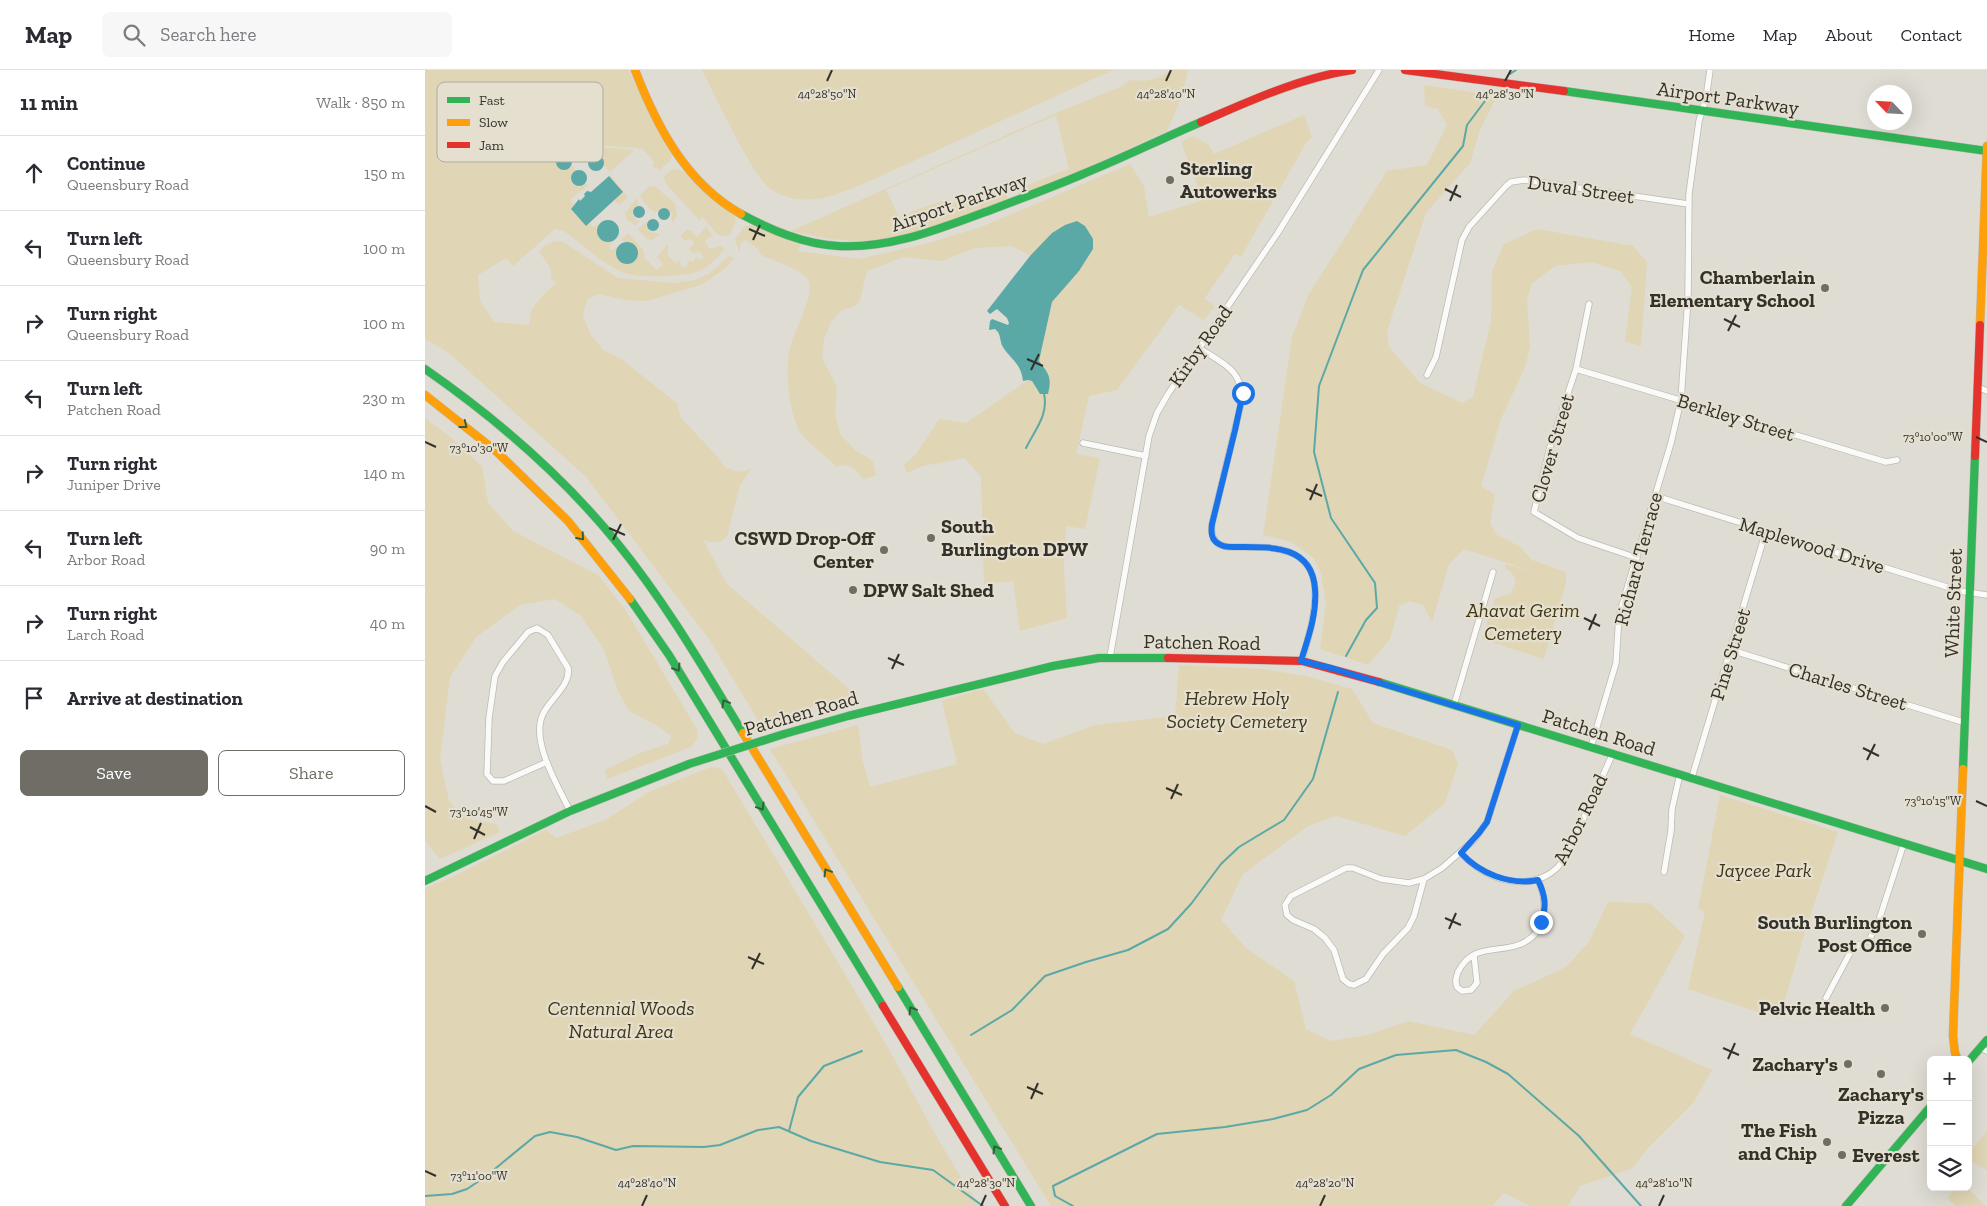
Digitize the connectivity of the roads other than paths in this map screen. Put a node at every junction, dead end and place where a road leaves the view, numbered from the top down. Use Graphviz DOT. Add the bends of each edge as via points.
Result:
graph roads {
  1 [pos="635,70"];
  2 [pos="1352,70"];
  3 [pos="1379,70"];
  4 [pos="1405,70"];
  5 [pos="1710,70"];
  6 [pos="1702,112"];
  7 [pos="1987,146"];
  8 [pos="1987,151"];
  9 [pos="1688,204"];
  10 [pos="1984,294"];
  11 [pos="1589,304"];
  12 [pos="1199,348"];
  13 [pos="425,368"];
  14 [pos="1576,369"];
  15 [pos="1427,375"];
  16 [pos="1977,387"];
  17 [pos="1987,391"];
  18 [pos="425,395"];
  19 [pos="1681,400"];
  20 [pos="1083,443"];
  21 [pos="1146,456"];
  22 [pos="1897,460"];
  23 [pos="1655,496"];
  24 [pos="1766,531"];
  25 [pos="1637,558"];
  26 [pos="1493,572"];
  27 [pos="1970,593"];
  28 [pos="1987,595"];
  29 [pos="1731,650"];
  30 [pos="1110,658"];
  31 [pos="1301,661"];
  32 [pos="1453,705"];
  33 [pos="1966,723"];
  34 [pos="1518,725"];
  35 [pos="1591,747"];
  36 [pos="1613,753"];
  37 [pos="547,762"];
  38 [pos="1680,774"];
  39 [pos="1692,777"];
  40 [pos="570,811"];
  41 [pos="1904,843"];
  42 [pos="1461,853"];
  43 [pos="1961,860"];
  44 [pos="1987,868"];
  45 [pos="1664,872"];
  46 [pos="1424,880"];
  47 [pos="1538,880"];
  48 [pos="425,881"];
  49 [pos="1474,955"];
  50 [pos="1826,998"];
  51 [pos="1987,1040"];
  52 [pos="1983,1050"];
  53 [pos="1956,1056"];
  54 [pos="1972,1059"];
  55 [pos="1927,1111"];
  56 [pos="1005,1206"];
  57 [pos="1031,1206"];
  58 [pos="1847,1206"];
  1 -- 2 [label="main road, Airport Parkway" via="659,125 679,158 722,201 760,224 790,236 857,246 899,241 931,232 1055,186 1273,92"];
  3 -- 12 [label="street, Kirby Road" via="1277,234"];
  4 -- 6 [label="main road, Airport Parkway"];
  5 -- 6 [label="street, Richard Terrace"];
  6 -- 8 [label="main road, Airport Parkway"];
  6 -- 9 [label="street, Richard Terrace"];
  7 -- 8 [label="main road, White Street"];
  8 -- 10 [label="main road, White Street"];
  9 -- 15 [label="street, Duval Street" via="1524,180 1511,182 1465,233 1436,357"];
  9 -- 19 [label="street, Richard Terrace" via="1689,298"];
  10 -- 16 [label="main road, White Street"];
  11 -- 14 [label="street, Clover Street"];
  12 -- 21 [label="street, Kirby Road" via="1162,402"];
  12 -- 31 [label="street" via="1233,371 1242,388 1212,524 1213,538 1224,547 1283,549 1298,556 1307,566 1314,583 1315,601"];
  57 -- 13 [label="main road, one-way" via="705,669 652,590 598,521 557,476 506,429"];
  14 -- 19 [label="street, Berkley Street"];
  14 -- 25 [label="street, Clover Street" via="1533,512 1578,538"];
  16 -- 17 [label="street"];
  16 -- 27 [label="main road, White Street"];
  18 -- 56 [label="main road, one-way" via="497,452 550,503 632,602 669,655"];
  19 -- 22 [label="street, Berkley Street" via="1886,462"];
  19 -- 23 [label="street, Richard Terrace"];
  20 -- 21 [label="street"];
  21 -- 30 [label="street, Kirby Road"];
  23 -- 24 [label="street, Maplewood Drive"];
  23 -- 25 [label="street, Richard Terrace"];
  24 -- 27 [label="street, Maplewood Drive"];
  24 -- 29 [label="street, Pine Street"];
  25 -- 35 [label="street, Richard Terrace" via="1619,616 1616,663"];
  26 -- 32 [label="street"];
  27 -- 28 [label="street, Maplewood Drive"];
  27 -- 33 [label="main road, White Street"];
  29 -- 33 [label="street, Charles Street"];
  29 -- 39 [label="street, Pine Street"];
  30 -- 31 [label="main road, Patchen Road"];
  30 -- 40 [label="main road, Patchen Road, bridge" via="1053,666 784,734 689,764"];
  31 -- 32 [label="main road, Patchen Road"];
  32 -- 34 [label="main road, Patchen Road"];
  33 -- 43 [label="main road, White Street"];
  34 -- 35 [label="main road, Patchen Road"];
  34 -- 42 [label="street" via="1487,822"];
  35 -- 36 [label="main road, Patchen Road"];
  36 -- 38 [label="main road, Patchen Road"];
  36 -- 47 [label="street, Arbor Road" via="1563,862 1554,872"];
  37 -- 37 [label="street" via="539,736 540,722 569,671 548,635 537,628 515,647 495,676 489,718 487,774 493,781 502,782"];
  37 -- 40 [label="street"];
  38 -- 39 [label="main road, Patchen Road"];
  38 -- 45 [label="street"];
  39 -- 41 [label="main road, Patchen Road"];
  40 -- 48 [label="main road, Patchen Road"];
  41 -- 43 [label="main road, Patchen Road"];
  41 -- 50 [label="street" via="1878,923 1869,940 1850,953"];
  42 -- 46 [label="street"];
  42 -- 47 [label="street, Arbor Road" via="1472,865 1487,873 1514,880"];
  43 -- 44 [label="main road, Patchen Road"];
  43 -- 53 [label="main road, White Street" via="1953,1036"];
  46 -- 46 [label="street" via="1394,882 1346,868 1291,896 1285,910 1291,919 1325,938 1334,950 1343,979 1357,985 1366,979 1383,954 1408,928"];
  47 -- 49 [label="street" via="1545,903 1544,916 1534,933 1518,945 1488,949"];
  49 -- 49 [label="street" via="1457,976 1456,985 1462,991 1471,990 1477,984"];
  51 -- 52 [label="main road"];
  52 -- 54 [label="main road"];
  55 -- 58 [label="main road"];
}
